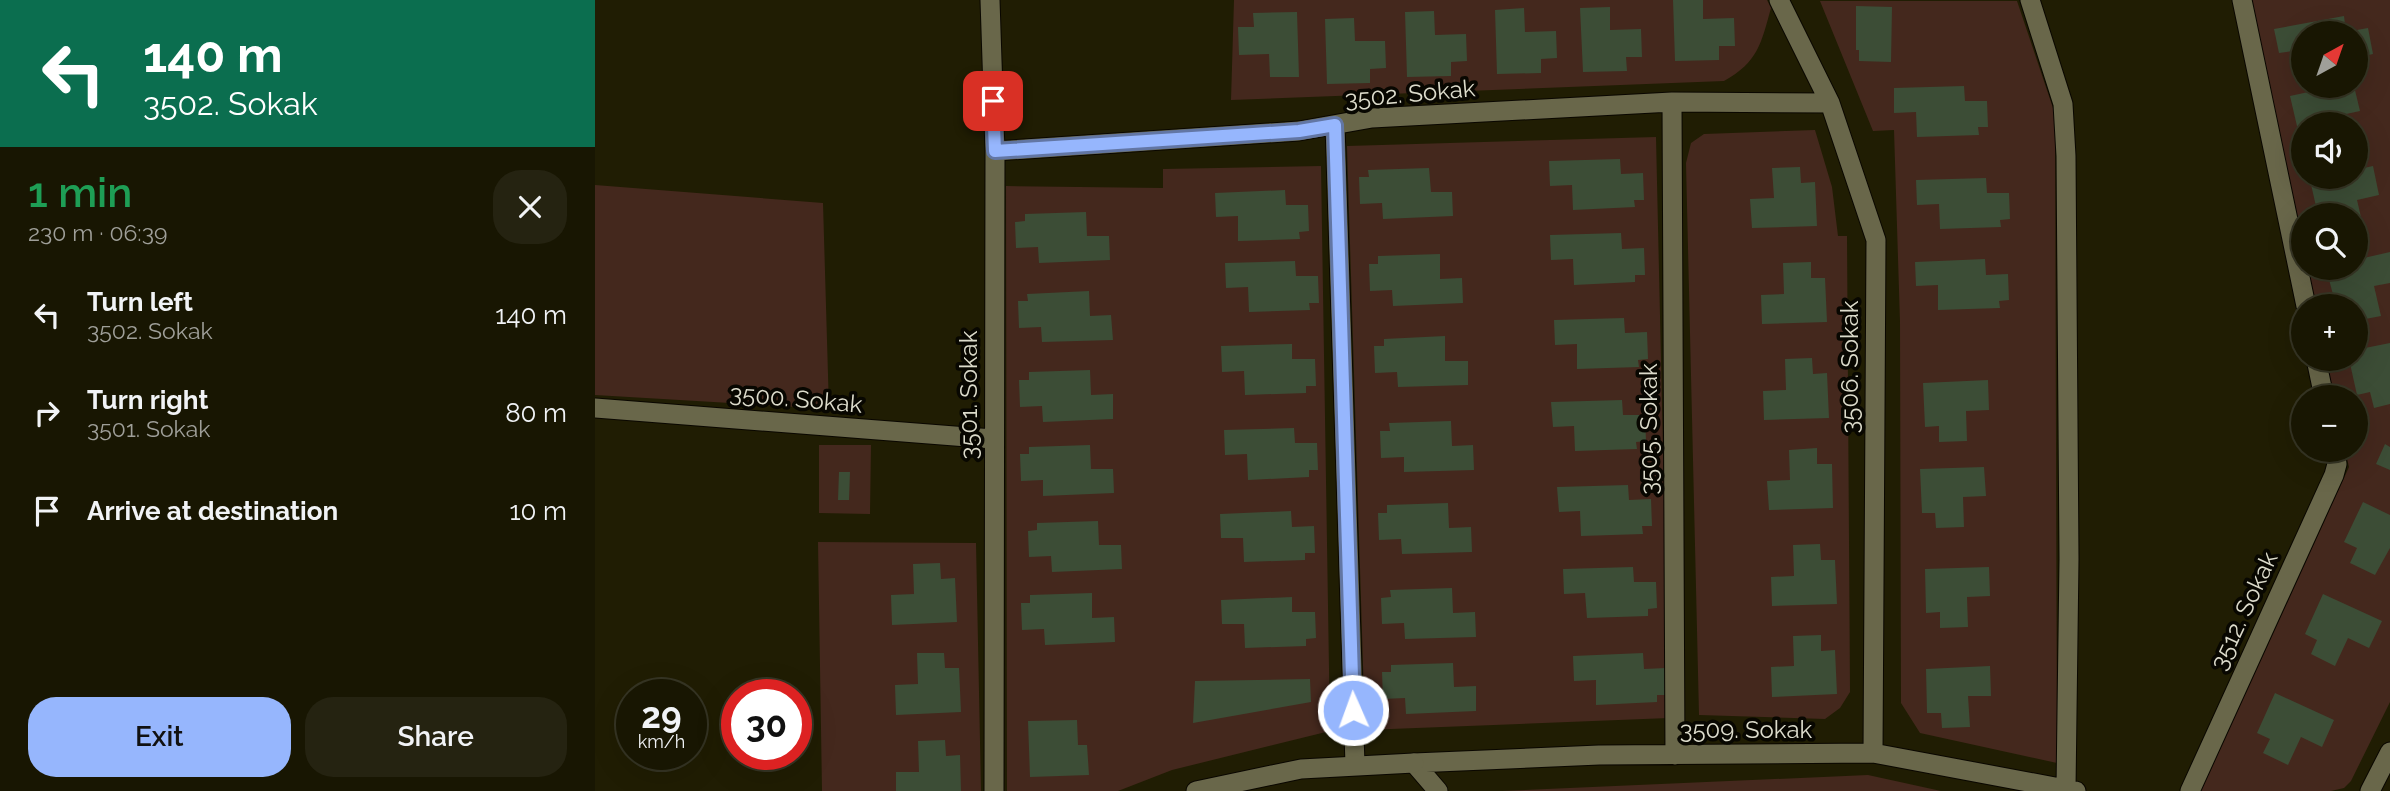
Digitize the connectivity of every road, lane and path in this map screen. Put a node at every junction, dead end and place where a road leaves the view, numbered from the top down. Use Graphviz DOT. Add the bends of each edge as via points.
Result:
graph roads {
  1 [pos="990,0"];
  2 [pos="1779,0"];
  3 [pos="2030,0"];
  4 [pos="2242,0"];
  5 [pos="1672,102"];
  6 [pos="1830,103"];
  7 [pos="1335,125"];
  8 [pos="995,151"];
  9 [pos="2303,294"];
  10 [pos="595,408"];
  11 [pos="993,439"];
  12 [pos="2337,462"];
  13 [pos="2390,752"];
  14 [pos="1873,753"];
  15 [pos="1675,755"];
  16 [pos="1414,763"];
  17 [pos="1355,765"];
  18 [pos="2071,790"];
  19 [pos="995,791"];
  20 [pos="1196,791"];
  21 [pos="1438,791"];
  22 [pos="2190,791"];
  23 [pos="2370,791"];
  1 -- 8 [label="street, 3501. Sokak"];
  2 -- 6 [label="street, 3506. Sokak"];
  3 -- 18 [label="street" via="2063,104 2066,156"];
  4 -- 9 [label="street"];
  5 -- 6 [label="street, 3502. Sokak"];
  5 -- 7 [label="street, 3502. Sokak" via="1372,118"];
  5 -- 15 [label="street, 3505. Sokak"];
  6 -- 14 [label="street, 3506. Sokak" via="1875,240"];
  7 -- 8 [label="street, 3502. Sokak"];
  7 -- 17 [label="street"];
  8 -- 11 [label="street, 3501. Sokak"];
  10 -- 11 [label="street, 3500. Sokak"];
  11 -- 19 [label="street, 3501. Sokak"];
  12 -- 22 [label="street, 3512. Sokak"];
  13 -- 23 [label="street"];
  14 -- 15 [label="street, 3509. Sokak"];
  14 -- 18 [label="street, 3509. Sokak"];
  15 -- 16 [label="street, 3509. Sokak"];
  16 -- 17 [label="street, 3509. Sokak"];
  16 -- 21 [label="street"];
  17 -- 20 [label="street, 3509. Sokak" via="1301,769"];
}
